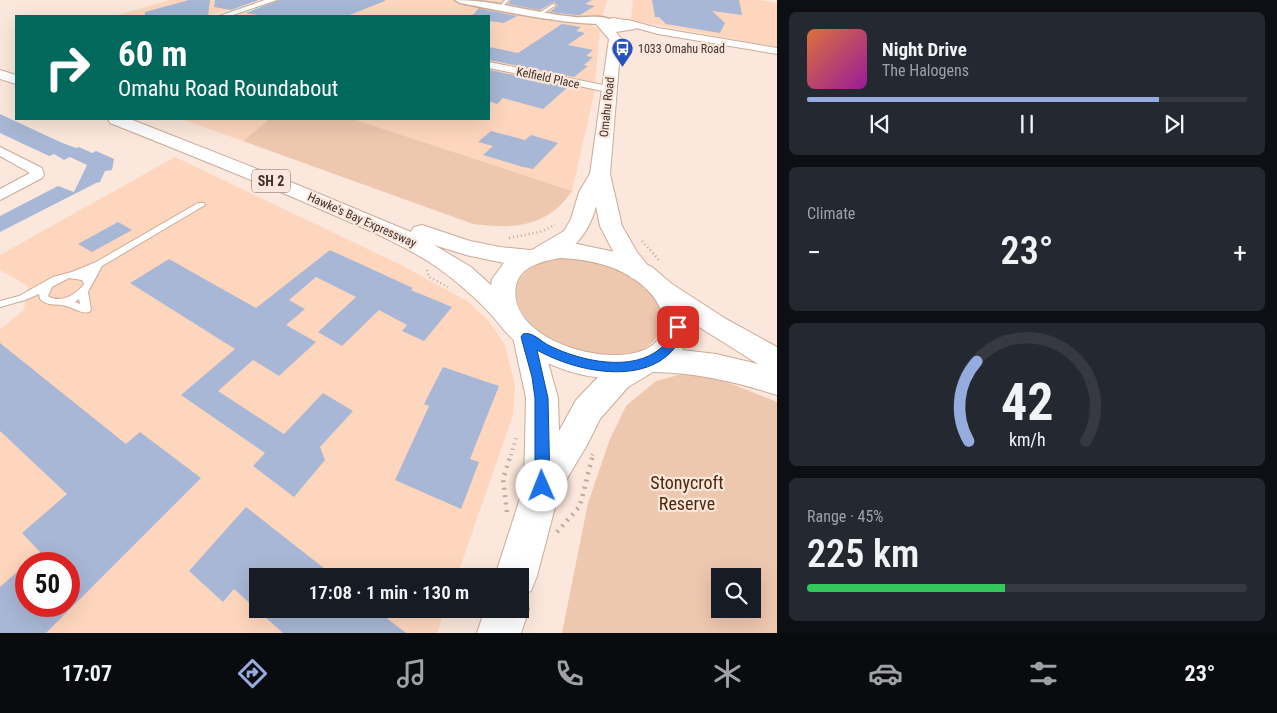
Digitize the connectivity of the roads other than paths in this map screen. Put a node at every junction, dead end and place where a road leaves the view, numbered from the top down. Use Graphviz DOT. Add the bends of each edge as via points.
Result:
graph roads {
  1 [pos="273,0"];
  2 [pos="460,0"];
  3 [pos="503,3"];
  4 [pos="554,3"];
  5 [pos="540,14"];
  6 [pos="226,15"];
  7 [pos="606,23"];
  8 [pos="624,29"];
  9 [pos="777,51"];
  10 [pos="490,65"];
  11 [pos="0,68"];
  12 [pos="0,74"];
  13 [pos="15,74"];
  14 [pos="15,80"];
  15 [pos="608,89"];
  16 [pos="119,120"];
  17 [pos="135,120"];
  18 [pos="0,151"];
  19 [pos="600,174"];
  20 [pos="0,195"];
  21 [pos="201,204"];
  22 [pos="536,255"];
  23 [pos="99,264"];
  24 [pos="76,274"];
  25 [pos="654,275"];
  26 [pos="89,280"];
  27 [pos="48,286"];
  28 [pos="83,292"];
  29 [pos="22,298"];
  30 [pos="44,298"];
  31 [pos="64,301"];
  32 [pos="0,304"];
  33 [pos="517,327"];
  34 [pos="647,362"];
  35 [pos="777,362"];
  36 [pos="777,384"];
  37 [pos="542,486"];
  38 [pos="518,568"];
  39 [pos="503,618"];
  40 [pos="499,633"];
  1 -- 6 [label="street"];
  2 -- 3 [label="street"];
  3 -- 5 [label="street"];
  4 -- 5 [label="lane"];
  5 -- 7 [label="street"];
  7 -- 8 [label="main road"];
  7 -- 8 [label="main road"];
  8 -- 9 [label="street" via="658,30"];
  8 -- 15 [label="main road, Omahu Road"];
  10 -- 15 [label="street, Kelfield Place"];
  11 -- 13 [label="main road"];
  12 -- 14 [label="main road"];
  15 -- 19 [label="main road, Omahu Road"];
  16 -- 33 [label="main road, Hawke's Bay Expressway / SH 2" via="405,238 462,273"];
  17 -- 22 [label="main road, Hawke's Bay Expressway / SH 2" via="464,248 493,255"];
  18 -- 20 [label="street" via="37,171 32,179"];
  19 -- 22 [label="main road, Omahu Road" via="589,192 582,219 573,235"];
  19 -- 25 [label="main road, Omahu Road" via="611,226 627,255"];
  21 -- 23 [label="lane"];
  22 -- 25 [label="main road, SH 2" via="589,252"];
  22 -- 33 [label="main road" via="510,270 505,278 502,295"];
  23 -- 24 [label="lane"];
  23 -- 26 [label="lane"];
  24 -- 26 [label="lane"];
  24 -- 27 [label="lane" via="62,277"];
  25 -- 34 [label="main road" via="671,300 678,327 674,340 665,351"];
  25 -- 35 [label="main road, SH 2" via="716,326"];
  26 -- 28 [label="lane"];
  27 -- 29 [label="lane"];
  27 -- 30 [label="lane" via="43,292"];
  28 -- 31 [label="lane"];
  28 -- 31 [label="lane" via="86,310"];
  29 -- 30 [label="lane"];
  29 -- 32 [label="lane"];
  30 -- 31 [label="lane" via="52,302"];
  33 -- 34 [label="main road, SH 2" via="542,348 583,364 603,367"];
  33 -- 37 [label="main road" via="538,377 542,398"];
  34 -- 36 [label="main road, SH 2" via="710,363"];
  34 -- 37 [label="main road" via="617,378 593,404"];
  37 -- 38 [label="main road"];
  39 -- 40 [label="main road"];
}
